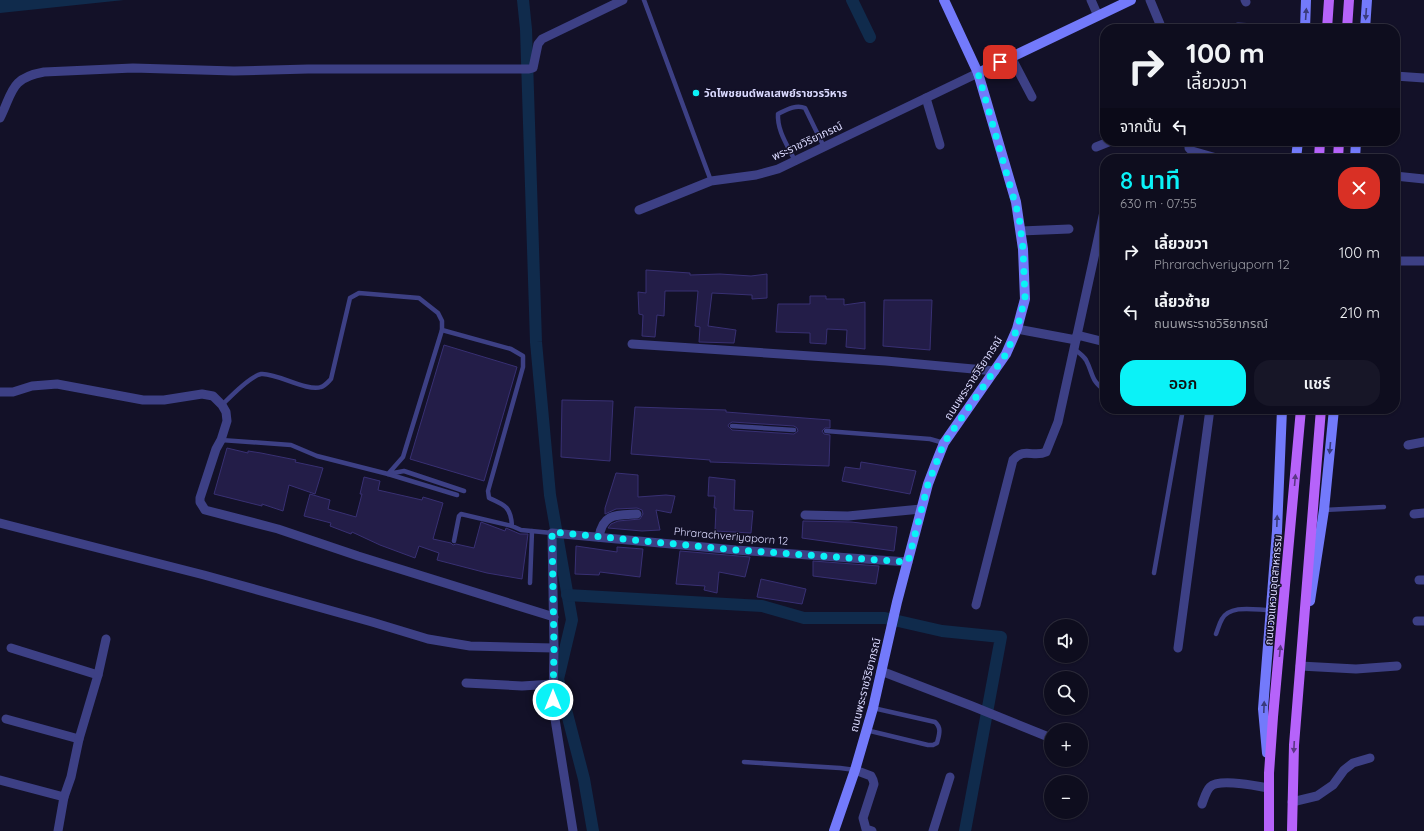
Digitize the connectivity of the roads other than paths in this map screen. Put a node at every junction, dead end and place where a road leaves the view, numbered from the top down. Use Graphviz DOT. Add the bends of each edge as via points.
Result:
graph roads {
  1 [pos="623,0"];
  2 [pos="644,0"];
  3 [pos="944,0"];
  4 [pos="1091,0"];
  5 [pos="1131,0"];
  6 [pos="1150,0"];
  7 [pos="1306,0"];
  8 [pos="1329,0"];
  9 [pos="1349,0"];
  10 [pos="1367,0"];
  11 [pos="1098,16"];
  12 [pos="1160,24"];
  13 [pos="1305,24"];
  14 [pos="1327,24"];
  15 [pos="1347,24"];
  16 [pos="1365,24"];
  17 [pos="1012,57"];
  18 [pos="978,73"];
  19 [pos="1400,76"];
  20 [pos="1424,78"];
  21 [pos="1032,97"];
  22 [pos="926,98"];
  23 [pos="0,118"];
  24 [pos="1100,145"];
  25 [pos="940,146"];
  26 [pos="1189,146"];
  27 [pos="824,147"];
  28 [pos="1096,147"];
  29 [pos="1200,154"];
  30 [pos="795,161"];
  31 [pos="1400,177"];
  32 [pos="1424,179"];
  33 [pos="711,181"];
  34 [pos="639,210"];
  35 [pos="1069,229"];
  36 [pos="1100,229"];
  37 [pos="1021,231"];
  38 [pos="1400,260"];
  39 [pos="1424,262"];
  40 [pos="1017,329"];
  41 [pos="442,330"];
  42 [pos="1076,337"];
  43 [pos="1100,341"];
  44 [pos="632,344"];
  45 [pos="1074,349"];
  46 [pos="995,371"];
  47 [pos="1100,386"];
  48 [pos="0,392"];
  49 [pos="222,405"];
  50 [pos="1182,414"];
  51 [pos="1209,414"];
  52 [pos="1282,414"];
  53 [pos="1301,414"];
  54 [pos="1321,414"];
  55 [pos="1334,414"];
  56 [pos="732,426"];
  57 [pos="794,430"];
  58 [pos="826,431"];
  59 [pos="221,440"];
  60 [pos="1424,442"];
  61 [pos="944,443"];
  62 [pos="1408,445"];
  63 [pos="388,474"];
  64 [pos="464,491"];
  65 [pos="457,495"];
  66 [pos="1384,507"];
  67 [pos="921,509"];
  68 [pos="1324,510"];
  69 [pos="1424,513"];
  70 [pos="637,514"];
  71 [pos="1414,514"];
  72 [pos="805,515"];
  73 [pos="0,523"];
  74 [pos="512,526"];
  75 [pos="532,531"];
  76 [pos="553,533"];
  77 [pos="599,537"];
  78 [pos="454,541"];
  79 [pos="908,562"];
  80 [pos="1154,573"];
  81 [pos="530,584"];
  82 [pos="976,605"];
  83 [pos="1272,610"];
  84 [pos="554,617"];
  85 [pos="1216,634"];
  86 [pos="106,639"];
  87 [pos="11,648"];
  88 [pos="554,648"];
  89 [pos="1178,648"];
  90 [pos="1301,653"];
  91 [pos="1300,666"];
  92 [pos="1397,666"];
  93 [pos="881,671"];
  94 [pos="98,675"];
  95 [pos="466,683"];
  96 [pos="553,684"];
  97 [pos="873,708"];
  98 [pos="6,719"];
  99 [pos="866,730"];
  100 [pos="1044,735"];
  101 [pos="79,739"];
  102 [pos="1370,758"];
  103 [pos="744,762"];
  104 [pos="855,770"];
  105 [pos="1269,773"];
  106 [pos="950,777"];
  107 [pos="0,780"];
  108 [pos="1269,788"];
  109 [pos="64,797"];
  110 [pos="1292,802"];
  111 [pos="1202,804"];
  112 [pos="58,831"];
  113 [pos="573,831"];
  114 [pos="834,831"];
  115 [pos="872,831"];
  116 [pos="933,831"];
  117 [pos="1268,831"];
  118 [pos="1292,831"];
  1 -- 23 [label="street" via="542,39 538,44 534,68 529,69 234,71 132,68 44,72 23,78 15,85"];
  2 -- 33 [label="lane"];
  3 -- 18 [label="main road, ถนนพระราชวิริยาภรณ์"];
  4 -- 11 [label="street"];
  5 -- 11 [label="main road"];
  6 -- 12 [label="street"];
  13 -- 7 [label="main road, one-way"];
  8 -- 14 [label="main road"];
  9 -- 15 [label="main road"];
  10 -- 16 [label="main road, one-way"];
  11 -- 17 [label="main road"];
  17 -- 18 [label="main road"];
  17 -- 21 [label="street"];
  18 -- 22 [label="street, พระราชวิริยาภรณ์"];
  18 -- 37 [label="main road, ถนนพระราชวิริยาภรณ์" via="1016,202"];
  19 -- 20 [label="street"];
  22 -- 25 [label="street"];
  22 -- 27 [label="street, พระราชวิริยาภรณ์"];
  24 -- 28 [label="street"];
  26 -- 29 [label="street" via="1192,152"];
  27 -- 30 [label="street, พระราชวิริยาภรณ์"];
  27 -- 30 [label="lane" via="805,108 790,108 778,114 777,121"];
  30 -- 33 [label="street, พระราชวิริยาภรณ์" via="756,175"];
  31 -- 32 [label="street"];
  33 -- 34 [label="street, พระราชวิริยาภรณ์"];
  35 -- 37 [label="street"];
  36 -- 42 [label="street"];
  37 -- 40 [label="main road, ถนนพระราชวิริยาภรณ์" via="1025,298"];
  38 -- 39 [label="street"];
  40 -- 42 [label="street"];
  40 -- 46 [label="main road, ถนนพระราชวิริยาภรณ์"];
  41 -- 49 [label="lane" via="442,321 438,313 419,298 359,293 350,298 331,379 325,385 314,388 268,374 260,374"];
  41 -- 63 [label="lane" via="403,457"];
  41 -- 74 [label="lane" via="511,349 523,356 523,367 488,491 489,498 506,506 511,515"];
  42 -- 43 [label="street"];
  42 -- 45 [label="street"];
  44 -- 46 [label="street" via="878,360"];
  45 -- 47 [label="lane" via="1086,360 1095,383"];
  45 -- 82 [label="street" via="1058,422 1046,452 1022,453 1013,460"];
  46 -- 61 [label="main road, ถนนพระราชวิริยาภรณ์"];
  48 -- 49 [label="street" via="57,384 143,400 164,400 202,394 213,396"];
  49 -- 59 [label="street" via="227,421"];
  50 -- 80 [label="lane"];
  51 -- 89 [label="street"];
  83 -- 52 [label="main road, ถนนวงแหวนอุตสาหกรรม, one-way"];
  105 -- 53 [label="main road, ถนนวงแหวนอุตสาหกรรม, one-way"];
  54 -- 90 [label="main road"];
  55 -- 68 [label="main road, one-way"];
  56 -- 57 [label="lane"];
  58 -- 61 [label="lane" via="930,439"];
  59 -- 63 [label="lane" via="291,445 317,456"];
  59 -- 84 [label="street" via="200,498 205,510 278,530"];
  60 -- 62 [label="street"];
  61 -- 67 [label="main road, ถนนพระราชวิริยาภรณ์"];
  63 -- 64 [label="lane" via="404,471"];
  63 -- 65 [label="lane"];
  66 -- 68 [label="lane"];
  67 -- 72 [label="street" via="848,516"];
  67 -- 79 [label="main road, ถนนพระราชวิริยาภรณ์"];
  68 -- 90 [label="main road"];
  69 -- 71 [label="street"];
  70 -- 77 [label="street" via="616,515 606,520 601,526"];
  73 -- 88 [label="street" via="204,575 428,639 470,646"];
  74 -- 75 [label="lane"];
  74 -- 78 [label="lane" via="461,514"];
  75 -- 76 [label="lane"];
  75 -- 81 [label="lane"];
  76 -- 77 [label="street, Phrarachveriyaporn 12"];
  76 -- 84 [label="street"];
  77 -- 79 [label="street, Phrarachveriyaporn 12"];
  79 -- 93 [label="main road, ถนนพระราชวิริยาภรณ์"];
  83 -- 85 [label="lane" via="1240,609 1228,612"];
  105 -- 83 [label="main road, ถนนวงแหวนอุตสาหกรรม, one-way" via="1263,709"];
  84 -- 88 [label="street"];
  86 -- 94 [label="street"];
  87 -- 94 [label="street"];
  88 -- 96 [label="street"];
  90 -- 91 [label="main road"];
  91 -- 92 [label="street" via="1356,669"];
  91 -- 110 [label="main road, one-way"];
  93 -- 97 [label="main road, ถนนพระราชวิริยาภรณ์"];
  93 -- 100 [label="street"];
  94 -- 101 [label="street"];
  95 -- 96 [label="street" via="522,686"];
  96 -- 113 [label="street" via="555,719"];
  97 -- 99 [label="main road, ถนนพระราชวิริยาภรณ์"];
  97 -- 99 [label="lane" via="935,722 940,730 937,743 928,745"];
  98 -- 101 [label="street"];
  99 -- 104 [label="main road, ถนนพระราชวิริยาภรณ์"];
  101 -- 109 [label="street"];
  102 -- 110 [label="street" via="1353,763 1333,785 1317,796"];
  103 -- 104 [label="lane"];
  104 -- 114 [label="main road, ถนนพระราชวิริยาภรณ์"];
  104 -- 115 [label="street" via="871,776 873,780 863,818 866,829"];
  105 -- 108 [label="main road, ถนนวงแหวนอุตสาหกรรม"];
  106 -- 116 [label="street"];
  107 -- 109 [label="street"];
  108 -- 111 [label="street" via="1215,784 1208,788"];
  108 -- 117 [label="main road, ถนนวงแหวนอุตสาหกรรม"];
  109 -- 112 [label="street"];
  110 -- 118 [label="main road"];
}
